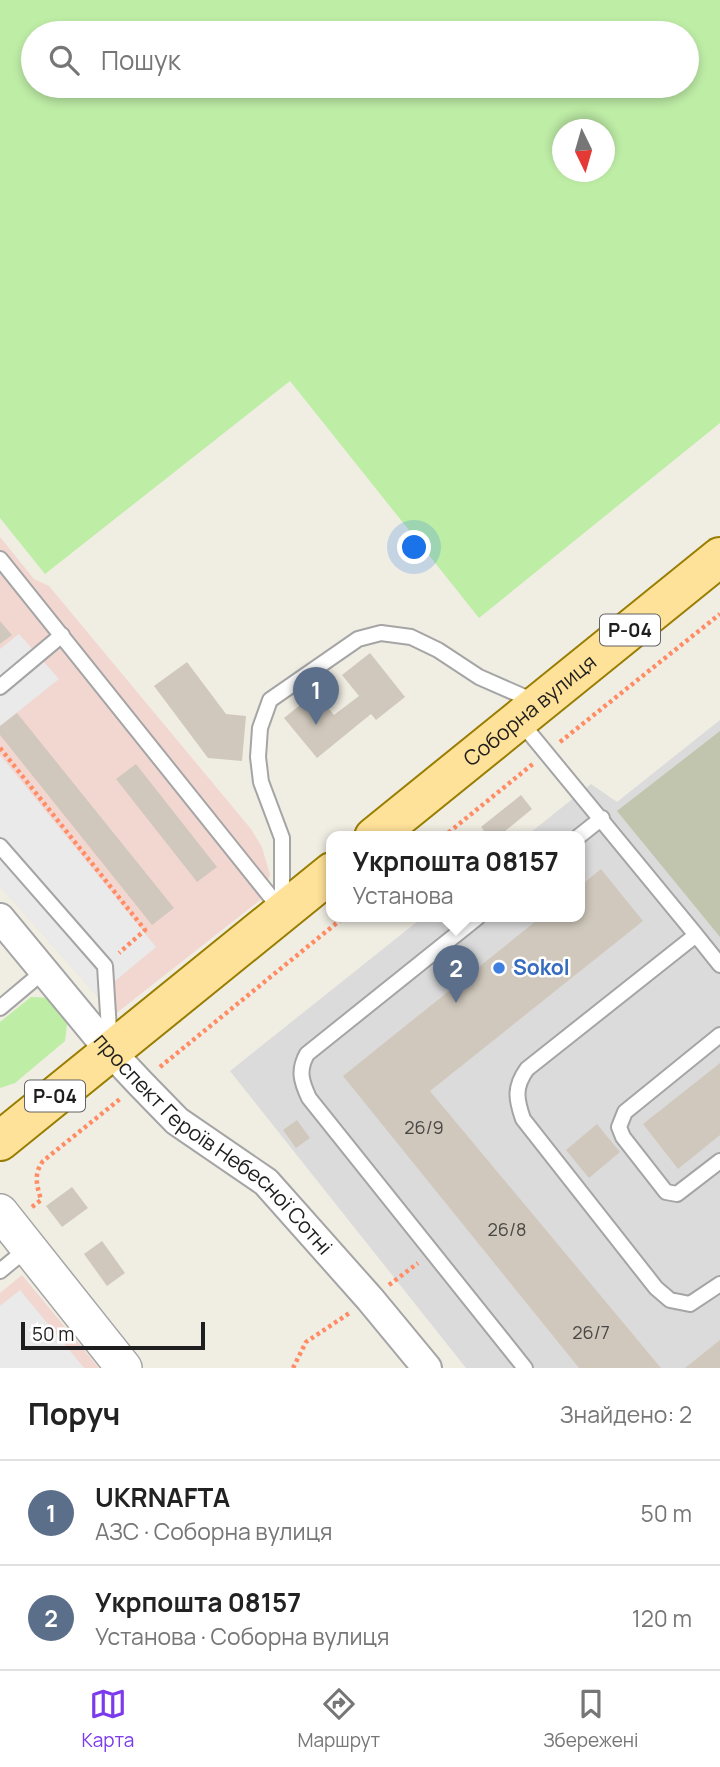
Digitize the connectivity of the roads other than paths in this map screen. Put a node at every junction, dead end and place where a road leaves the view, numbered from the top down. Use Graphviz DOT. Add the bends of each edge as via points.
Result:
graph roads {
  1 [pos="720,557"];
  2 [pos="0,559"];
  3 [pos="62,635"];
  4 [pos="0,687"];
  5 [pos="529,711"];
  6 [pos="602,818"];
  7 [pos="381,831"];
  8 [pos="585,831"];
  9 [pos="0,846"];
  10 [pos="326,877"];
  11 [pos="282,912"];
  12 [pos="0,918"];
  13 [pos="472,922"];
  14 [pos="696,935"];
  15 [pos="720,965"];
  16 [pos="44,971"];
  17 [pos="0,1007"];
  18 [pos="720,1035"];
  19 [pos="110,1051"];
  20 [pos="0,1141"];
  21 [pos="720,1161"];
  22 [pos="0,1212"];
  23 [pos="28,1248"];
  24 [pos="0,1270"];
  25 [pos="720,1284"];
  26 [pos="124,1368"];
  27 [pos="427,1368"];
  28 [pos="525,1368"];
  1 -- 5 [label="main road, Соборна вулиця / Р-04"];
  2 -- 3 [label="lane"];
  3 -- 4 [label="lane"];
  3 -- 11 [label="lane"];
  5 -- 6 [label="lane" via="547,752"];
  5 -- 7 [label="main road, Соборна вулиця / Р-04"];
  5 -- 11 [label="lane" via="438,650 411,637 381,633 358,639 270,700 260,728 258,757 261,782 282,838"];
  6 -- 8 [label="lane"];
  6 -- 14 [label="lane"];
  9 -- 19 [label="lane" via="106,966"];
  10 -- 11 [label="main road, Р-04"];
  11 -- 19 [label="main road, Р-04"];
  12 -- 16 [label="street, проспект Героїв Небесної Сотні"];
  13 -- 28 [label="lane" via="307,1054 301,1066 302,1082 309,1098"];
  14 -- 15 [label="lane"];
  14 -- 25 [label="lane" via="527,1069 516,1098 523,1119 656,1288 670,1300 690,1304"];
  16 -- 17 [label="lane"];
  16 -- 19 [label="street, проспект Героїв Небесної Сотні"];
  18 -- 21 [label="lane" via="625,1112 619,1127 666,1192 677,1194"];
  19 -- 20 [label="main road, Р-04"];
  19 -- 27 [label="street, проспект Героїв Небесної Сотні" via="177,1121 266,1182"];
  22 -- 23 [label="street"];
  23 -- 24 [label="lane"];
  23 -- 26 [label="street"];
}
